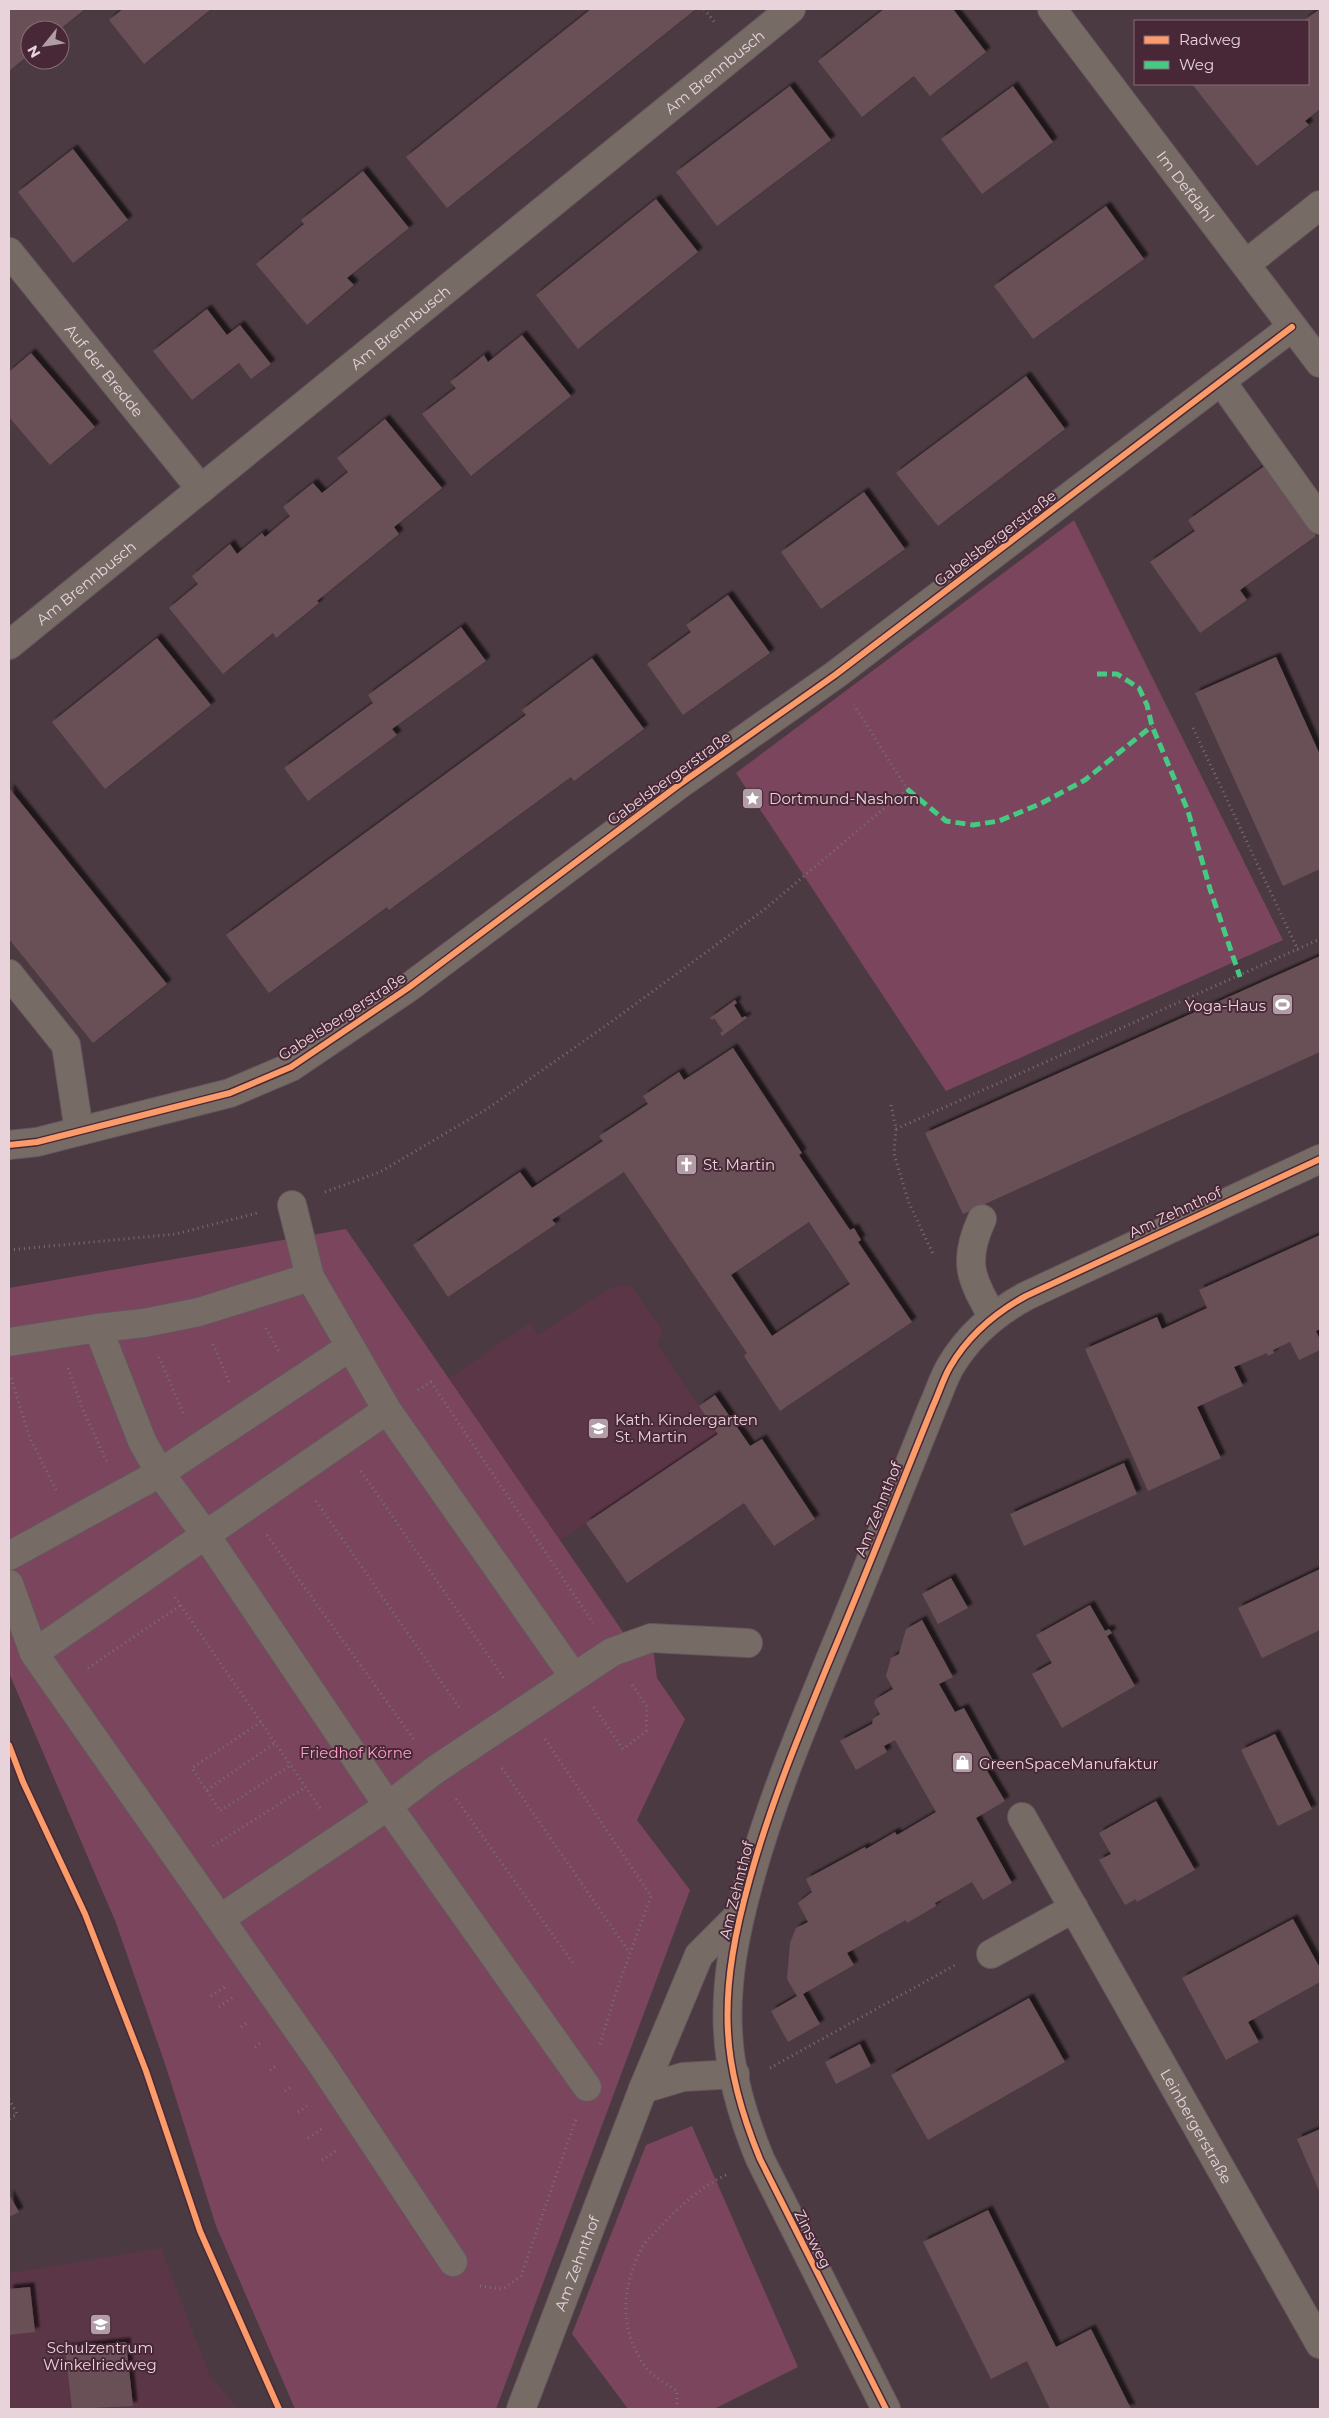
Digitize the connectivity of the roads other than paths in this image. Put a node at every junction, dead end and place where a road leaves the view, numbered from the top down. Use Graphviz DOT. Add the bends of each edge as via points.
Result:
graph roads {
  1 [pos="791,9"];
  2 [pos="1052,9"];
  3 [pos="1320,205"];
  4 [pos="9,252"];
  5 [pos="1246,264"];
  6 [pos="1292,326"];
  7 [pos="1320,363"];
  8 [pos="1221,381"];
  9 [pos="201,489"];
  10 [pos="1320,520"];
  11 [pos="9,645"];
  12 [pos="9,974"];
  13 [pos="79,1131"];
  14 [pos="9,1145"];
  15 [pos="1320,1159"];
  16 [pos="292,1204"];
  17 [pos="982,1219"];
  18 [pos="310,1277"];
  19 [pos="993,1318"];
  20 [pos="98,1328"];
  21 [pos="9,1342"];
  22 [pos="350,1346"];
  23 [pos="387,1410"];
  24 [pos="160,1473"];
  25 [pos="205,1534"];
  26 [pos="9,1556"];
  27 [pos="9,1584"];
  28 [pos="748,1643"];
  29 [pos="34,1653"];
  30 [pos="574,1677"];
  31 [pos="388,1806"];
  32 [pos="1022,1816"];
  33 [pos="1074,1908"];
  34 [pos="740,1914"];
  35 [pos="221,1918"];
  36 [pos="991,1954"];
  37 [pos="735,2074"];
  38 [pos="587,2088"];
  39 [pos="643,2089"];
  40 [pos="453,2262"];
  41 [pos="1320,2344"];
  42 [pos="521,2409"];
  43 [pos="886,2409"];
  1 -- 9 [label="street, Am Brennbusch"];
  2 -- 5 [label="street, Im Defdahl"];
  3 -- 5 [label="street"];
  4 -- 9 [label="street, Auf der Bredde"];
  5 -- 6 [label="street, Im Defdahl"];
  6 -- 7 [label="street, Im Defdahl"];
  6 -- 8 [label="street, Gabelsbergerstraße"];
  8 -- 10 [label="street"];
  8 -- 13 [label="street, Gabelsbergerstraße" via="835,675 680,784 408,988 291,1067 230,1093"];
  9 -- 11 [label="street, Am Brennbusch"];
  12 -- 13 [label="street" via="66,1046"];
  13 -- 14 [label="street, Gabelsbergerstraße" via="37,1142"];
  15 -- 19 [label="street, Am Zehnthof" via="1078,1271 1018,1301"];
  16 -- 18 [label="street"];
  17 -- 19 [label="street" via="974,1236 970,1259 972,1276"];
  18 -- 20 [label="street" via="199,1312"];
  18 -- 22 [label="street"];
  19 -- 34 [label="street, Am Zehnthof" via="975,1334 950,1367 933,1406 790,1753"];
  20 -- 21 [label="street"];
  20 -- 24 [label="street" via="142,1441"];
  22 -- 23 [label="street"];
  22 -- 24 [label="street"];
  23 -- 25 [label="street"];
  23 -- 30 [label="street"];
  24 -- 25 [label="street"];
  24 -- 26 [label="street"];
  25 -- 29 [label="street"];
  25 -- 31 [label="street"];
  27 -- 29 [label="street"];
  28 -- 30 [label="street" via="651,1638 612,1652"];
  29 -- 35 [label="street"];
  30 -- 31 [label="street" via="435,1770"];
  31 -- 35 [label="street"];
  31 -- 38 [label="street"];
  32 -- 33 [label="street, Leinbergerstraße"];
  33 -- 36 [label="street"];
  33 -- 41 [label="street, Leinbergerstraße"];
  34 -- 37 [label="street, Am Zehnthof" via="730,1976 728,2032"];
  34 -- 39 [label="street, Am Zehnthof" via="699,1955"];
  35 -- 40 [label="street" via="368,2131"];
  37 -- 39 [label="street" via="683,2077"];
  37 -- 43 [label="street, Zinsweg" via="748,2128 760,2159"];
  39 -- 42 [label="street, Am Zehnthof"];
}
